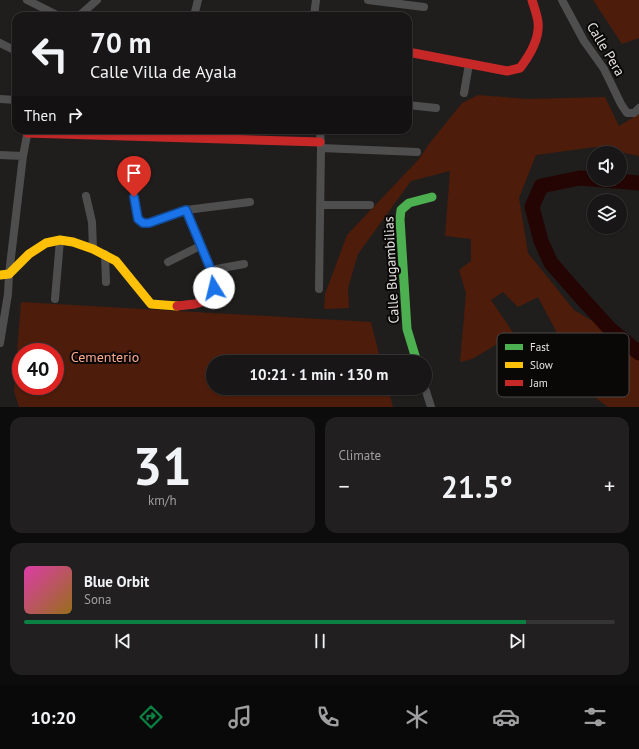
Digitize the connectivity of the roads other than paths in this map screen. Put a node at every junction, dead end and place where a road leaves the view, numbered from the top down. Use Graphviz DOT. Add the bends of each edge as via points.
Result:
graph roads {
  1 [pos="27,0"];
  2 [pos="97,0"];
  3 [pos="198,0"];
  4 [pos="316,0"];
  5 [pos="368,0"];
  6 [pos="532,0"];
  7 [pos="562,0"];
  8 [pos="424,7"];
  9 [pos="51,12"];
  10 [pos="84,12"];
  11 [pos="195,12"];
  12 [pos="314,12"];
  13 [pos="0,44"];
  14 [pos="12,49"];
  15 [pos="412,53"];
  16 [pos="469,64"];
  17 [pos="464,93"];
  18 [pos="0,99"];
  19 [pos="12,100"];
  20 [pos="412,105"];
  21 [pos="436,108"];
  22 [pos="639,108"];
  23 [pos="28,134"];
  24 [pos="164,134"];
  25 [pos="320,134"];
  26 [pos="320,145"];
  27 [pos="417,152"];
  28 [pos="0,155"];
  29 [pos="23,156"];
  30 [pos="86,196"];
  31 [pos="134,197"];
  32 [pos="432,197"];
  33 [pos="250,202"];
  34 [pos="320,205"];
  35 [pos="370,205"];
  36 [pos="186,210"];
  37 [pos="60,240"];
  38 [pos="200,246"];
  39 [pos="93,249"];
  40 [pos="105,254"];
  41 [pos="168,262"];
  42 [pos="244,264"];
  43 [pos="211,270"];
  44 [pos="4,275"];
  45 [pos="106,282"];
  46 [pos="319,289"];
  47 [pos="55,299"];
  48 [pos="0,344"];
  49 [pos="415,355"];
  50 [pos="427,395"];
  51 [pos="430,407"];
  1 -- 9 [label="street"];
  2 -- 10 [label="street"];
  3 -- 11 [label="street"];
  4 -- 12 [label="street"];
  5 -- 8 [label="street"];
  6 -- 16 [label="street" via="538,24 535,43 520,68 507,71"];
  7 -- 22 [label="street, Calle Pera" via="584,41 604,69 627,113 634,113"];
  13 -- 14 [label="street"];
  15 -- 16 [label="street"];
  16 -- 17 [label="street"];
  18 -- 19 [label="street"];
  20 -- 21 [label="street"];
  23 -- 29 [label="street"];
  24 -- 26 [label="street"];
  25 -- 26 [label="street"];
  26 -- 27 [label="street"];
  26 -- 34 [label="street"];
  28 -- 29 [label="street"];
  29 -- 44 [label="street"];
  30 -- 39 [label="street" via="92,222"];
  31 -- 36 [label="street" via="138,219 143,223"];
  32 -- 49 [label="street, Calle Bugambilias" via="409,203 401,210 400,219 407,329"];
  33 -- 36 [label="street"];
  34 -- 35 [label="street"];
  34 -- 46 [label="street"];
  36 -- 38 [label="street"];
  37 -- 39 [label="street"];
  37 -- 44 [label="street" via="46,243 28,254"];
  37 -- 47 [label="street"];
  38 -- 41 [label="street"];
  38 -- 43 [label="street"];
  39 -- 40 [label="street"];
  40 -- 43 [label="street" via="116,261 151,304 172,307 193,305 211,299 214,288"];
  40 -- 45 [label="street"];
  42 -- 43 [label="street"];
  44 -- 48 [label="street" via="8,294"];
  50 -- 51 [label="street"];
}
